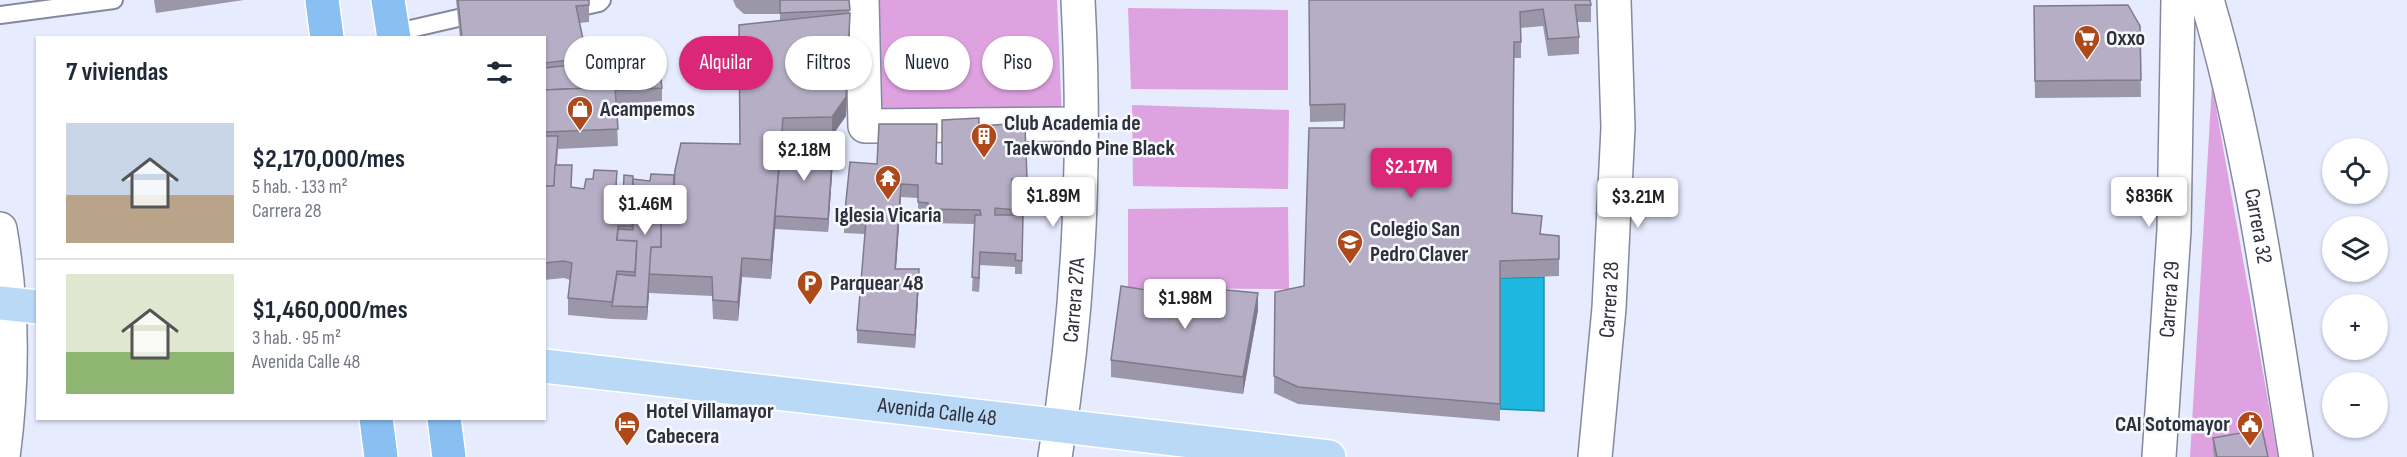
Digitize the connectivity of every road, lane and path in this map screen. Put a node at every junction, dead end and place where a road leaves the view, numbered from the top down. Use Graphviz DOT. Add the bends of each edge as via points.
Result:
graph roads {
  1 [pos="114,0"];
  2 [pos="322,0"];
  3 [pos="388,0"];
  4 [pos="602,0"];
  5 [pos="862,0"];
  6 [pos="1078,0"];
  7 [pos="1614,0"];
  8 [pos="2178,0"];
  9 [pos="2207,0"];
  10 [pos="551,10"];
  11 [pos="493,12"];
  12 [pos="0,15"];
  13 [pos="393,35"];
  14 [pos="327,36"];
  15 [pos="1081,124"];
  16 [pos="0,230"];
  17 [pos="16,305"];
  18 [pos="546,366"];
  19 [pos="376,420"];
  20 [pos="444,420"];
  21 [pos="1060,425"];
  22 [pos="3,457"];
  23 [pos="381,457"];
  24 [pos="449,457"];
  25 [pos="1055,457"];
  26 [pos="1329,457"];
  27 [pos="1595,457"];
  28 [pos="2159,457"];
  29 [pos="2296,457"];
  1 -- 12 [label="lane"];
  2 -- 14 [label="highway"];
  3 -- 13 [label="highway"];
  4 -- 10 [label="lane" via="574,10"];
  5 -- 15 [label="street" via="865,126"];
  6 -- 15 [label="street, Carrera 27A"];
  7 -- 27 [label="street, Carrera 28" via="1618,128"];
  8 -- 28 [label="street, Carrera 29" via="2174,230"];
  9 -- 29 [label="street, Carrera 32" via="2248,165"];
  11 -- 13 [label="lane" via="471,13"];
  15 -- 21 [label="street, Carrera 27A" via="1073,327"];
  16 -- 17 [label="street"];
  17 -- 22 [label="street"];
  18 -- 21 [label="main road, Avenida Calle 48"];
  19 -- 23 [label="highway"];
  20 -- 24 [label="highway"];
  21 -- 25 [label="street, Carrera 27A"];
  21 -- 26 [label="main road, Avenida Calle 48"];
}
